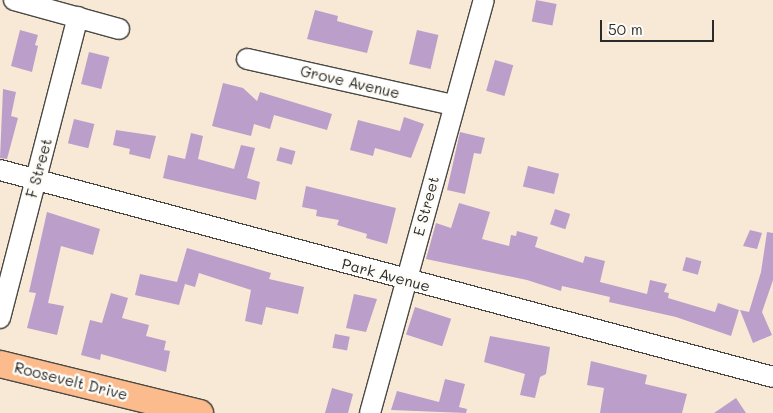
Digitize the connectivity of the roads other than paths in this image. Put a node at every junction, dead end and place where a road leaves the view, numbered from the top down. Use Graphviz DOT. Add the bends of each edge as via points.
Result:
graph roads {
  1 [pos="14,0"];
  2 [pos="484,0"];
  3 [pos="78,17"];
  4 [pos="119,29"];
  5 [pos="247,59"];
  6 [pos="452,105"];
  7 [pos="0,170"];
  8 [pos="36,179"];
  9 [pos="406,280"];
  10 [pos="0,318"];
  11 [pos="0,364"];
  12 [pos="773,377"];
  13 [pos="200,413"];
  14 [pos="370,413"];
  1 -- 3 [label="street"];
  2 -- 6 [label="street, E Street"];
  3 -- 4 [label="street"];
  3 -- 8 [label="street, F Street"];
  5 -- 6 [label="street, Grove Avenue"];
  6 -- 9 [label="street, E Street"];
  7 -- 8 [label="street, Park Avenue"];
  8 -- 9 [label="street, Park Avenue"];
  8 -- 10 [label="street, F Street"];
  9 -- 12 [label="street, Park Avenue"];
  9 -- 14 [label="street, E Street"];
  11 -- 13 [label="main road, Roosevelt Drive"];
}
